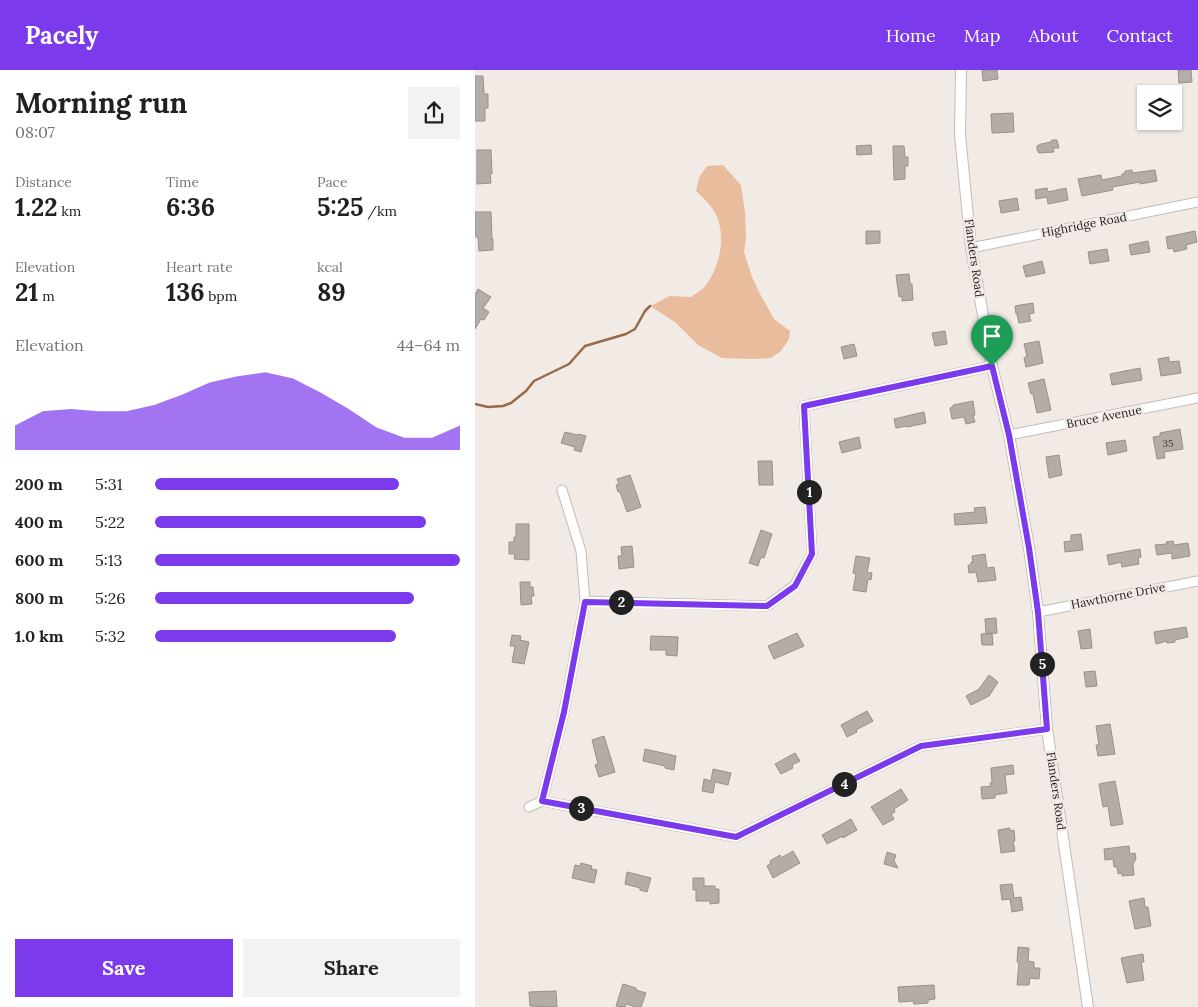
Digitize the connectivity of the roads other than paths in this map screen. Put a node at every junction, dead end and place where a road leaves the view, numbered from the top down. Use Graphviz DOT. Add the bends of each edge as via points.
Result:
graph roads {
  1 [pos="961,70"];
  2 [pos="1198,202"];
  3 [pos="971,248"];
  4 [pos="992,366"];
  5 [pos="1198,398"];
  6 [pos="1009,435"];
  7 [pos="562,490"];
  8 [pos="1198,580"];
  9 [pos="585,602"];
  10 [pos="1038,612"];
  11 [pos="1047,729"];
  12 [pos="542,801"];
  13 [pos="529,807"];
  14 [pos="1088,1007"];
  1 -- 3 [label="street, Flanders Road" via="960,135"];
  2 -- 3 [label="street, Highridge Road"];
  3 -- 4 [label="street, Flanders Road"];
  4 -- 6 [label="street, Flanders Road"];
  4 -- 9 [label="street" via="804,406 812,554 795,586 767,606"];
  5 -- 6 [label="street, Bruce Avenue"];
  6 -- 10 [label="street, Flanders Road"];
  7 -- 9 [label="street" via="581,551"];
  8 -- 10 [label="street, Hawthorne Drive"];
  9 -- 12 [label="street" via="564,712"];
  10 -- 11 [label="street, Flanders Road"];
  11 -- 12 [label="street" via="921,746 736,837"];
  11 -- 14 [label="street, Flanders Road"];
  12 -- 13 [label="street"];
}
